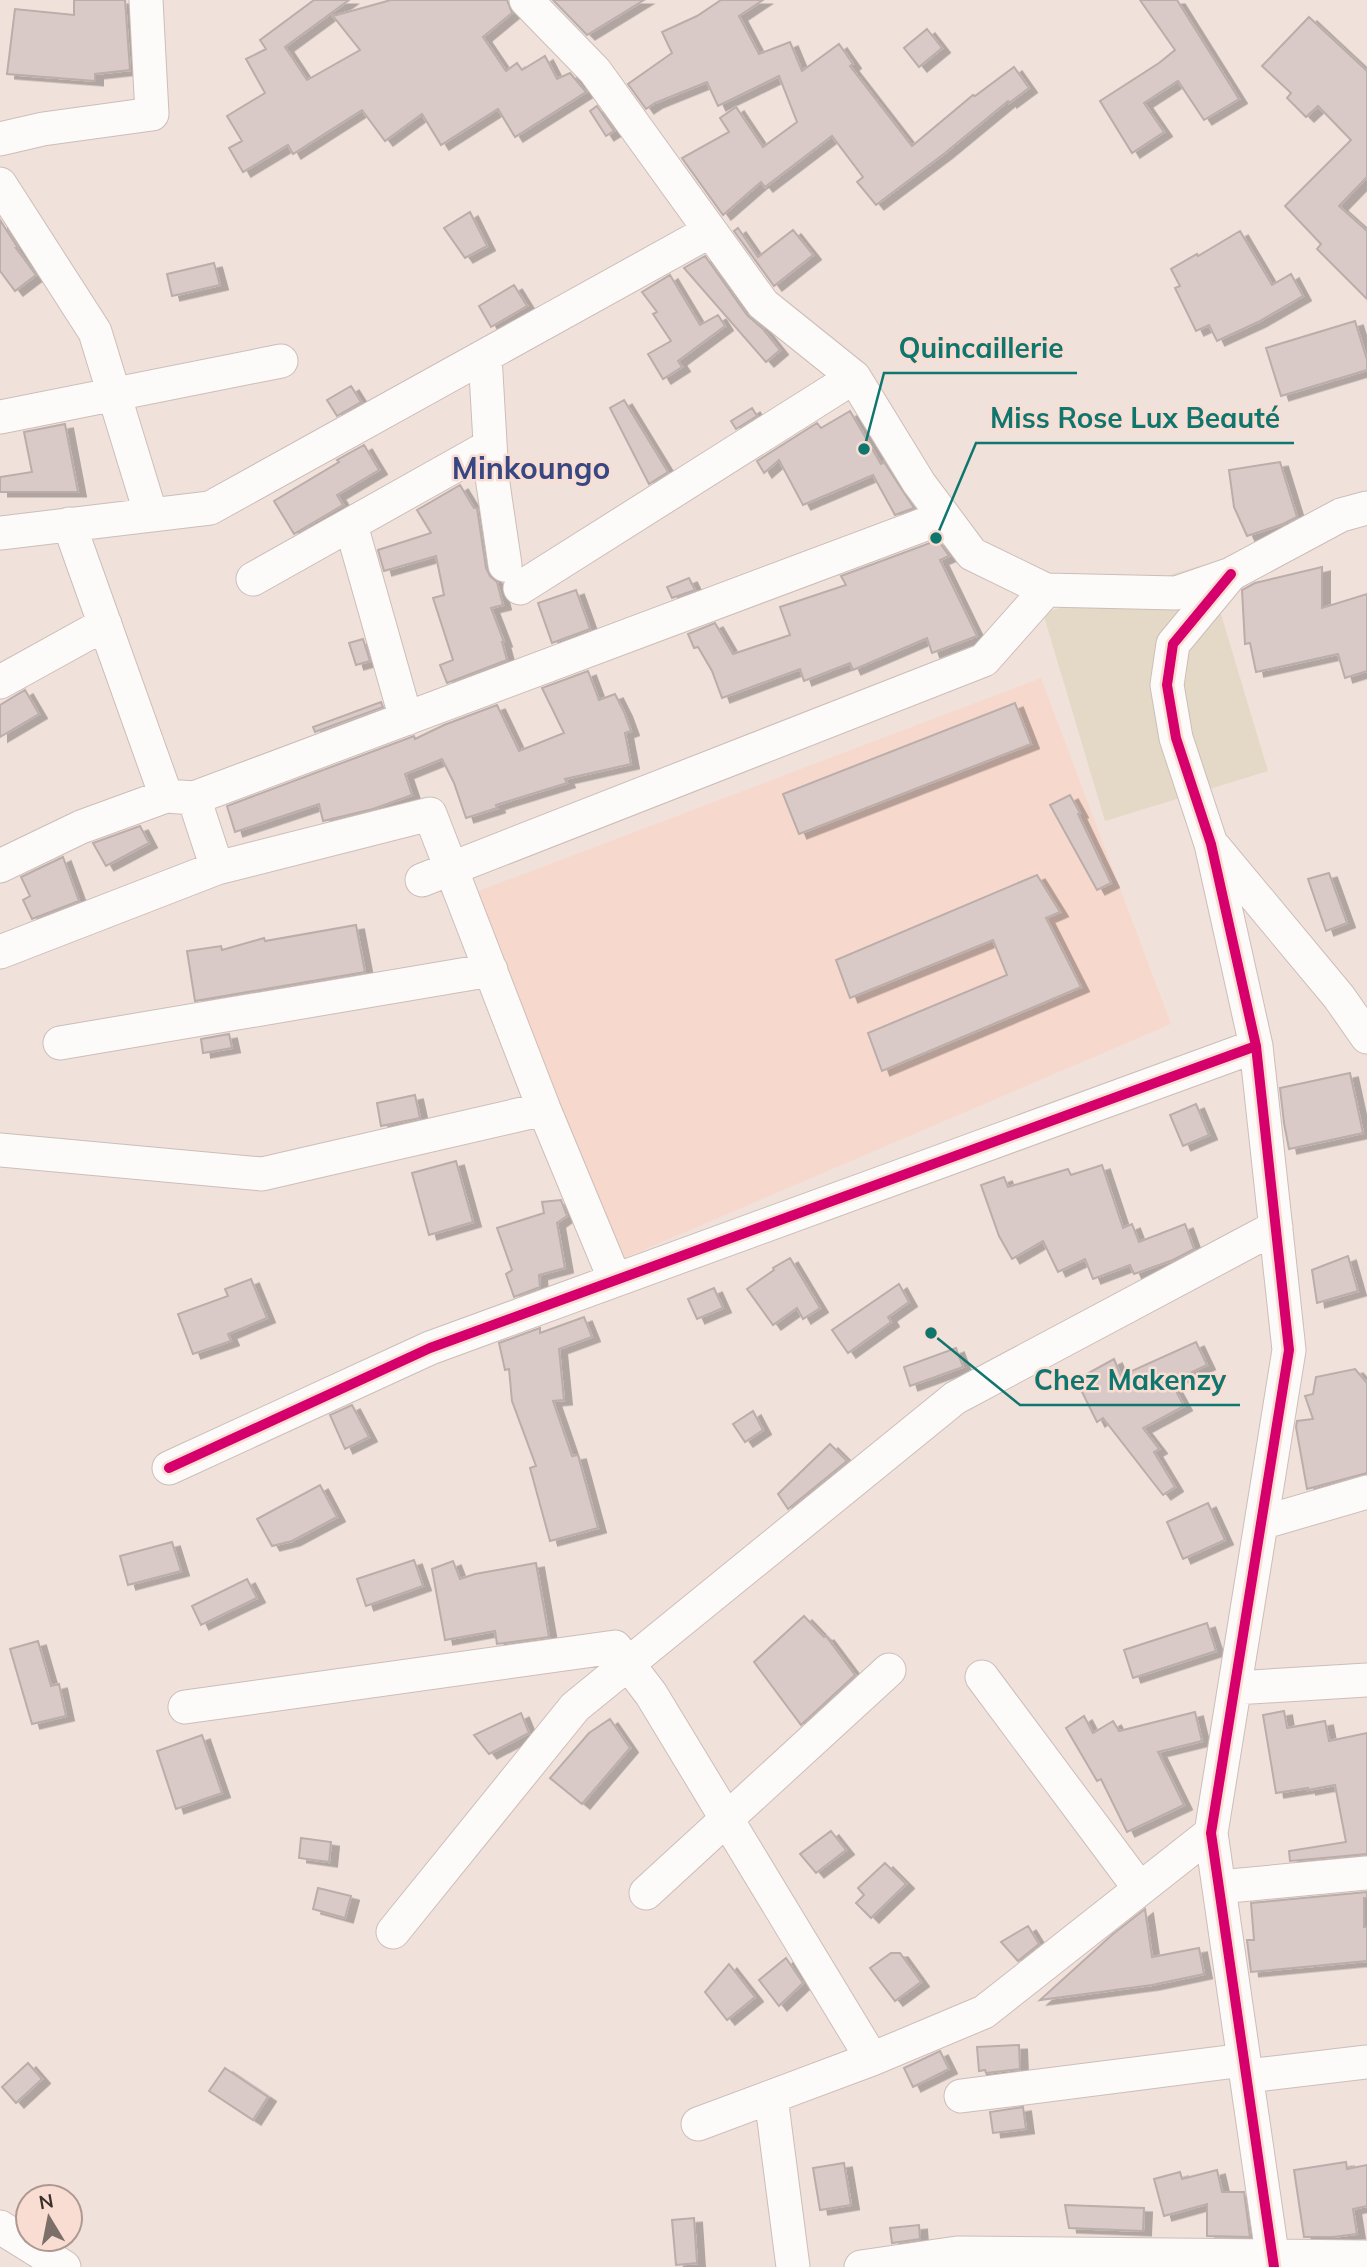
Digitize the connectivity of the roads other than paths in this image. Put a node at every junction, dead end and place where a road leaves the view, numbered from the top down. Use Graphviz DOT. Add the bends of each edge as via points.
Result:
graph roads {
  1 [pos="146,0"];
  2 [pos="526,0"];
  3 [pos="0,139"];
  4 [pos="0,184"];
  5 [pos="710,231"];
  6 [pos="485,356"];
  7 [pos="281,361"];
  8 [pos="854,377"];
  9 [pos="114,394"];
  10 [pos="0,417"];
  11 [pos="490,446"];
  12 [pos="1367,508"];
  13 [pos="152,515"];
  14 [pos="944,517"];
  15 [pos="69,524"];
  16 [pos="351,525"];
  17 [pos="0,533"];
  18 [pos="1231,574"];
  19 [pos="253,579"];
  20 [pos="1046,590"];
  21 [pos="105,624"];
  22 [pos="0,682"];
  23 [pos="405,719"];
  24 [pos="180,797"];
  25 [pos="1211,844"];
  26 [pos="0,866"];
  27 [pos="217,867"];
  28 [pos="436,874"];
  29 [pos="0,952"];
  30 [pos="491,970"];
  31 [pos="1367,1037"];
  32 [pos="60,1043"];
  33 [pos="1256,1046"];
  34 [pos="544,1109"];
  35 [pos="0,1150"];
  36 [pos="1276,1227"];
  37 [pos="615,1280"];
  38 [pos="169,1468"];
  39 [pos="1367,1492"];
  40 [pos="1261,1523"];
  41 [pos="628,1664"];
  42 [pos="889,1670"];
  43 [pos="982,1677"];
  44 [pos="1367,1680"];
  45 [pos="1235,1688"];
  46 [pos="185,1707"];
  47 [pos="727,1819"];
  48 [pos="1211,1833"];
  49 [pos="1367,1873"];
  50 [pos="1219,1886"];
  51 [pos="1140,1889"];
  52 [pos="646,1894"];
  53 [pos="393,1932"];
  54 [pos="872,2059"];
  55 [pos="1367,2062"];
  56 [pos="1245,2068"];
  57 [pos="961,2096"];
  58 [pos="771,2097"];
  59 [pos="698,2124"];
  60 [pos="0,2227"];
  61 [pos="1367,2257"];
  62 [pos="1273,2261"];
  63 [pos="867,2266"];
  64 [pos="64,2267"];
  65 [pos="793,2267"];
  1 -- 3 [label="street" via="152,114"];
  2 -- 5 [label="street" via="595,71"];
  4 -- 9 [label="street" via="95,332"];
  5 -- 6 [label="street"];
  5 -- 8 [label="street" via="763,304"];
  6 -- 11 [label="street"];
  6 -- 13 [label="street" via="210,508"];
  7 -- 9 [label="street"];
  8 -- 11 [label="street" via="512,577"];
  8 -- 14 [label="street"];
  9 -- 10 [label="street"];
  9 -- 13 [label="street"];
  11 -- 16 [label="street"];
  12 -- 18 [label="street" via="1341,514"];
  13 -- 15 [label="street"];
  14 -- 20 [label="street" via="972,554"];
  14 -- 23 [label="street"];
  15 -- 17 [label="street"];
  15 -- 21 [label="street"];
  16 -- 19 [label="street"];
  16 -- 23 [label="street"];
  18 -- 20 [label="street" via="1176,593"];
  18 -- 25 [label="street" via="1173,645 1167,685 1176,738"];
  20 -- 28 [label="street" via="984,660"];
  21 -- 22 [label="street"];
  21 -- 24 [label="street"];
  23 -- 24 [label="street"];
  24 -- 26 [label="street" via="81,827"];
  24 -- 27 [label="street"];
  25 -- 31 [label="street"];
  25 -- 33 [label="street"];
  27 -- 28 [label="street" via="430,814"];
  27 -- 29 [label="street"];
  28 -- 30 [label="street"];
  30 -- 32 [label="street"];
  30 -- 34 [label="street"];
  33 -- 36 [label="street"];
  33 -- 37 [label="street"];
  34 -- 35 [label="street" via="262,1174"];
  34 -- 37 [label="street"];
  36 -- 40 [label="street" via="1289,1350"];
  36 -- 41 [label="street" via="955,1398"];
  37 -- 38 [label="street" via="430,1348"];
  39 -- 40 [label="street"];
  40 -- 45 [label="street"];
  41 -- 46 [label="street" via="615,1647"];
  41 -- 47 [label="street"];
  41 -- 53 [label="street" via="575,1707"];
  42 -- 47 [label="street"];
  43 -- 51 [label="street"];
  44 -- 45 [label="street"];
  45 -- 48 [label="street"];
  47 -- 52 [label="street"];
  47 -- 54 [label="street"];
  48 -- 50 [label="street"];
  48 -- 51 [label="street"];
  49 -- 50 [label="street"];
  50 -- 56 [label="street"];
  51 -- 54 [label="street" via="984,2012"];
  54 -- 58 [label="street"];
  55 -- 56 [label="street"];
  56 -- 57 [label="street"];
  56 -- 62 [label="street"];
  58 -- 59 [label="street"];
  58 -- 65 [label="street"];
  60 -- 64 [label="street"];
  61 -- 62 [label="street"];
  62 -- 63 [label="street" via="957,2253"];
}
